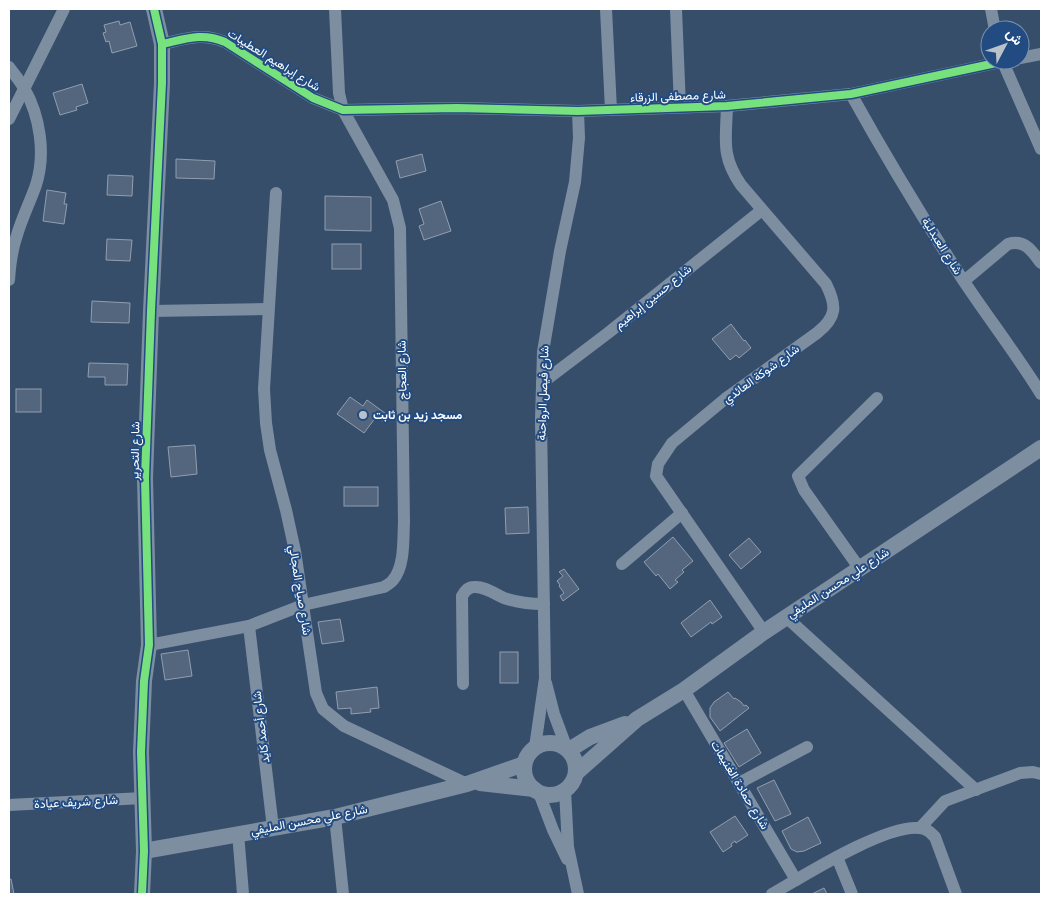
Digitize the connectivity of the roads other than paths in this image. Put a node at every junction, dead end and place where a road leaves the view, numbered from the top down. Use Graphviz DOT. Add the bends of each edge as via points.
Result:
graph roads {
  1 [pos="64,9"];
  2 [pos="154,9"];
  3 [pos="335,9"];
  4 [pos="606,9"];
  5 [pos="676,9"];
  6 [pos="162,44"];
  7 [pos="980,66"];
  8 [pos="9,67"];
  9 [pos="1009,70"];
  10 [pos="24,88"];
  11 [pos="851,94"];
  12 [pos="726,106"];
  13 [pos="680,108"];
  14 [pos="343,110"];
  15 [pos="611,110"];
  16 [pos="578,111"];
  17 [pos="9,119"];
  18 [pos="1041,149"];
  19 [pos="276,193"];
  20 [pos="762,210"];
  21 [pos="1041,263"];
  22 [pos="9,280"];
  23 [pos="964,281"];
  24 [pos="268,309"];
  25 [pos="151,311"];
  26 [pos="542,383"];
  27 [pos="1041,394"];
  28 [pos="877,398"];
  29 [pos="1041,448"];
  30 [pos="682,513"];
  31 [pos="622,564"];
  32 [pos="860,569"];
  33 [pos="544,604"];
  34 [pos="303,605"];
  35 [pos="786,618"];
  36 [pos="249,626"];
  37 [pos="764,632"];
  38 [pos="149,645"];
  39 [pos="545,678"];
  40 [pos="463,684"];
  41 [pos="684,690"];
  42 [pos="637,719"];
  43 [pos="806,746"];
  44 [pos="535,747"];
  45 [pos="568,750"];
  46 [pos="524,764"];
  47 [pos="576,773"];
  48 [pos="1041,774"];
  49 [pos="470,783"];
  50 [pos="739,783"];
  51 [pos="565,790"];
  52 [pos="976,790"];
  53 [pos="536,791"];
  54 [pos="142,798"];
  55 [pos="9,805"];
  56 [pos="335,817"];
  57 [pos="273,828"];
  58 [pos="920,828"];
  59 [pos="238,833"];
  60 [pos="144,851"];
  61 [pos="837,857"];
  62 [pos="571,866"];
  63 [pos="796,880"];
  64 [pos="142,894"];
  65 [pos="243,894"];
  66 [pos="343,894"];
  67 [pos="578,894"];
  68 [pos="772,894"];
  69 [pos="852,894"];
  70 [pos="956,894"];
  1 -- 10 [label="street"];
  2 -- 6 [label="street, شارع التحرير"];
  3 -- 14 [label="street, شارع العجاج"];
  4 -- 15 [label="street"];
  5 -- 13 [label="street"];
  6 -- 14 [label="street, شارع إبراهيم العطيبات" via="212,36 312,98"];
  6 -- 25 [label="street, شارع التحرير"];
  7 -- 11 [label="street, شارع مصطفى الزرقاء"];
  8 -- 10 [label="street"];
  9 -- 18 [label="street"];
  10 -- 17 [label="street"];
  10 -- 22 [label="street" via="34,112 40,141 40,166 17,234"];
  11 -- 12 [label="street, شارع مصطفى الزرقاء"];
  11 -- 23 [label="street, شارع العبدلية"];
  12 -- 13 [label="street, شارع مصطفى الزرقاء"];
  12 -- 20 [label="street, شارع شوكة العائدي" via="728,163"];
  13 -- 15 [label="street, شارع مصطفى الزرقاء"];
  14 -- 16 [label="street, شارع مصطفى الزرقاء"];
  14 -- 34 [label="street, شارع العجاج" via="393,200 400,228 402,551 399,569 384,587"];
  15 -- 16 [label="street, شارع مصطفى الزرقاء"];
  16 -- 26 [label="street, شارع فيصل الرواحنة" via="578,161 548,315"];
  19 -- 24 [label="street, شارع صياح المجالي"];
  20 -- 26 [label="street, شارع حسين إبراهيم" via="602,339"];
  20 -- 30 [label="street, شارع شوكة العائدي" via="826,284 833,298 833,313 828,324 817,334 725,400 672,443 658,464 656,476"];
  21 -- 23 [label="street" via="1027,246 1016,242 1008,244"];
  23 -- 27 [label="street, شارع العبدلية"];
  24 -- 25 [label="street"];
  24 -- 34 [label="street, شارع صياح المجالي" via="264,389 266,423 288,518"];
  25 -- 38 [label="street, شارع التحرير" via="145,478"];
  26 -- 33 [label="street, شارع فيصل الرواحنة"];
  28 -- 32 [label="street" via="798,476 804,490"];
  29 -- 32 [label="street, شارع علي محسن المليفي"];
  30 -- 31 [label="street"];
  30 -- 37 [label="street, شارع شوكة العائدي"];
  32 -- 35 [label="street, شارع علي محسن المليفي"];
  33 -- 39 [label="street, شارع فيصل الرواحنة"];
  33 -- 40 [label="street" via="506,598 477,587 465,590 462,596"];
  34 -- 36 [label="street, شارع العجاج"];
  34 -- 49 [label="street, شارع صياح المجالي" via="316,694 322,710 344,726"];
  35 -- 37 [label="street, شارع علي محسن المليفي"];
  35 -- 52 [label="street"];
  36 -- 38 [label="street, شارع العجاج"];
  36 -- 57 [label="street, شارع أحمد كايد"];
  37 -- 41 [label="street, شارع علي محسن المليفي"];
  38 -- 54 [label="street, شارع التحرير" via="144,681"];
  39 -- 44 [label="street, شارع فيصل الرواحنة"];
  39 -- 45 [label="street, شارع فيصل الرواحنة"];
  41 -- 42 [label="street, شارع علي محسن المليفي"];
  41 -- 50 [label="street, شارع حمادة الغنيمات"];
  42 -- 45 [label="street, شارع علي محسن المليفي" via="590,737"];
  42 -- 47 [label="street, شارع علي محسن المليفي"];
  43 -- 50 [label="street"];
  44 -- 45 [label="street" via="555,743"];
  44 -- 46 [label="street"];
  45 -- 47 [label="street" via="575,761"];
  46 -- 49 [label="street, شارع علي محسن المليفي"];
  46 -- 53 [label="street" via="526,778"];
  47 -- 51 [label="street"];
  48 -- 52 [label="street" via="1020,774"];
  49 -- 53 [label="street, شارع علي محسن المليفي"];
  49 -- 56 [label="street, شارع علي محسن المليفي"];
  50 -- 63 [label="street, شارع حمادة الغنيمات"];
  51 -- 53 [label="street" via="553,795"];
  51 -- 62 [label="street"];
  52 -- 58 [label="street" via="945,801"];
  53 -- 62 [label="street"];
  54 -- 55 [label="street, شارع شريف عيادة"];
  54 -- 60 [label="street, شارع التحرير"];
  56 -- 57 [label="street, شارع علي محسن المليفي"];
  56 -- 66 [label="street"];
  57 -- 59 [label="street, شارع علي محسن المليفي"];
  58 -- 61 [label="street" via="892,831"];
  58 -- 70 [label="street" via="935,837"];
  59 -- 60 [label="street, شارع علي محسن المليفي"];
  59 -- 65 [label="street"];
  60 -- 64 [label="street, شارع التحرير"];
  61 -- 63 [label="street"];
  61 -- 69 [label="street"];
  62 -- 67 [label="street"];
  63 -- 68 [label="street"];
}
